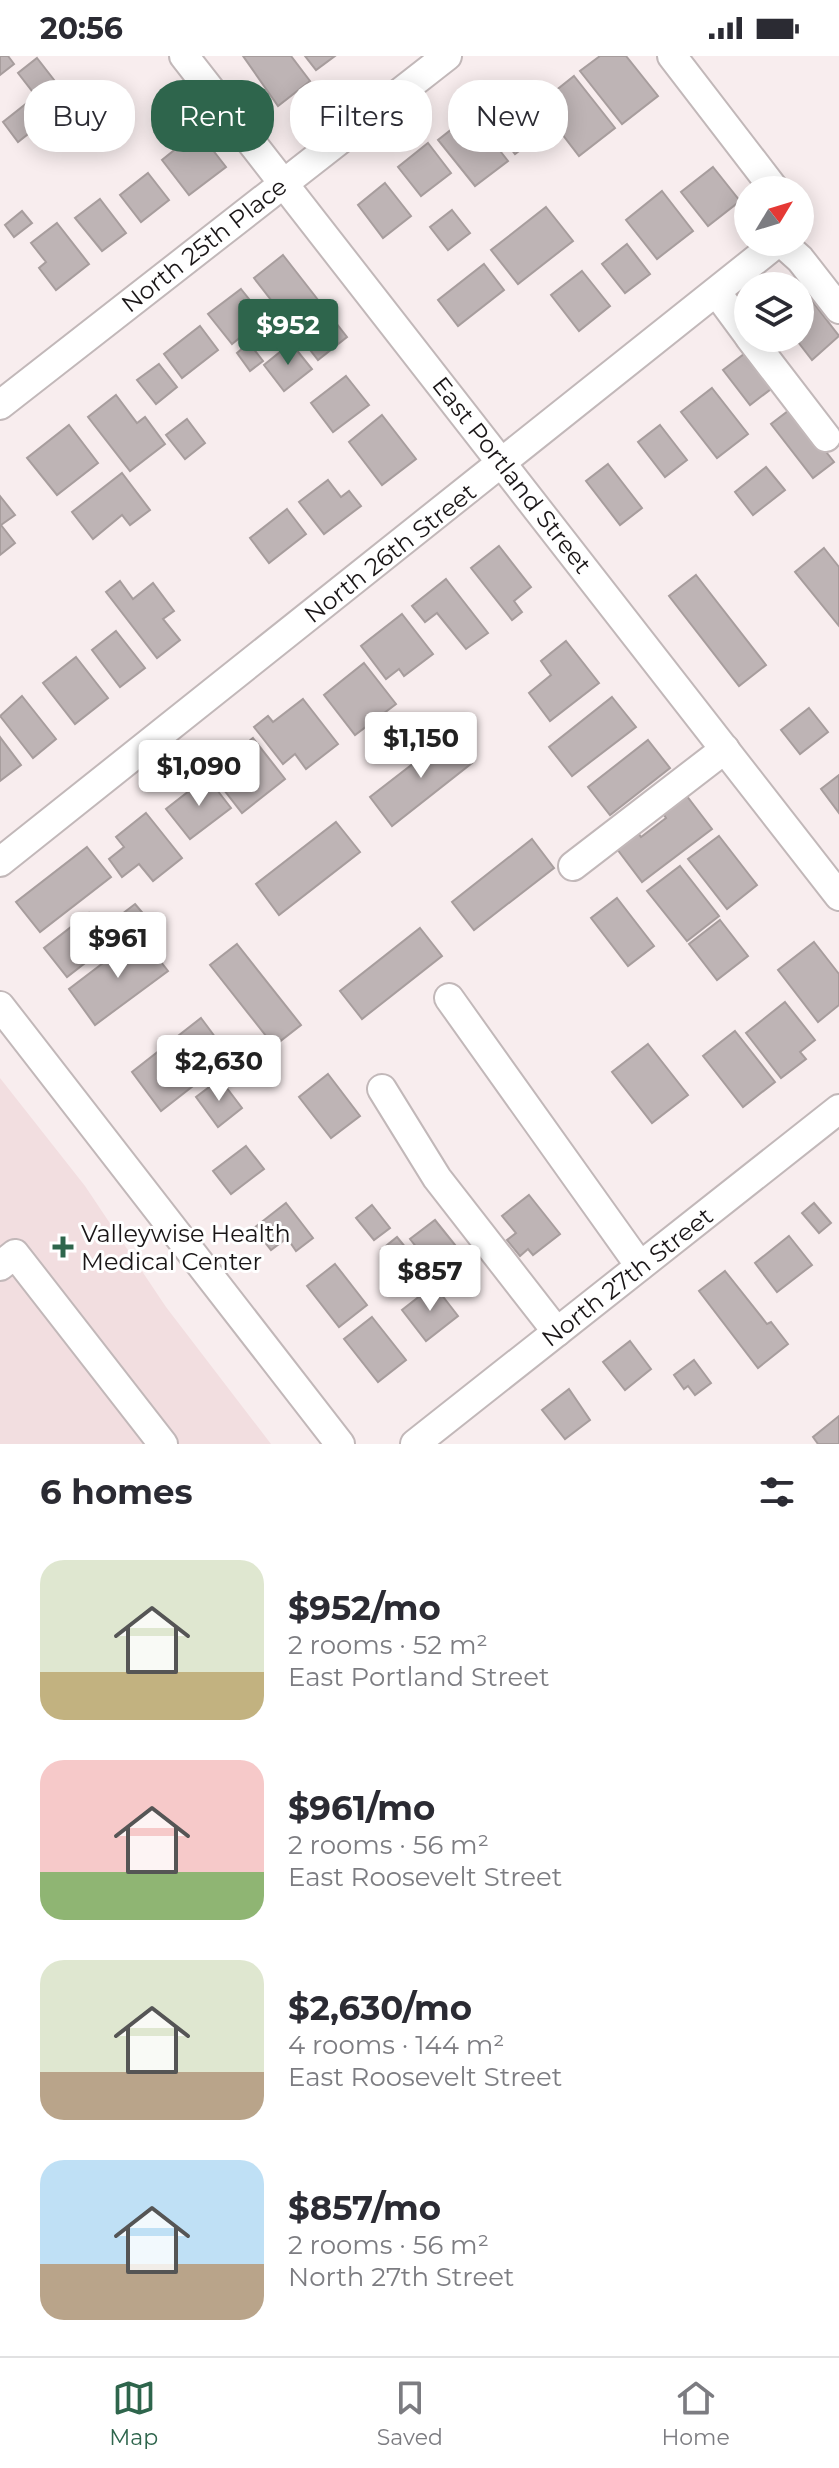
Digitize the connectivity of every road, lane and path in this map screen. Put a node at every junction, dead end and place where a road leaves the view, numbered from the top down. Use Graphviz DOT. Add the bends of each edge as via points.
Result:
graph roads {
  1 [pos="184,56"];
  2 [pos="447,56"];
  3 [pos="672,56"];
  4 [pos="764,176"];
  5 [pos="283,183"];
  6 [pos="763,256"];
  7 [pos="796,256"];
  8 [pos="717,293"];
  9 [pos="839,309"];
  10 [pos="734,316"];
  11 [pos="761,352"];
  12 [pos="0,405"];
  13 [pos="826,437"];
  14 [pos="504,463"];
  15 [pos="725,749"];
  16 [pos="0,862"];
  17 [pos="573,866"];
  18 [pos="839,896"];
  19 [pos="449,998"];
  20 [pos="0,1006"];
  21 [pos="382,1089"];
  22 [pos="839,1109"];
  23 [pos="0,1266"];
  24 [pos="640,1266"];
  25 [pos="557,1332"];
  26 [pos="163,1444"];
  27 [pos="340,1444"];
  28 [pos="415,1444"];
  1 -- 5 [label="street, East Portland Street"];
  2 -- 5 [label="street, North 25th Place"];
  3 -- 4 [label="street"];
  5 -- 12 [label="street, North 25th Place"];
  5 -- 14 [label="street, East Portland Street"];
  6 -- 8 [label="street, North 26th Street"];
  7 -- 9 [label="street"];
  8 -- 10 [label="street"];
  8 -- 14 [label="street, North 26th Street"];
  11 -- 13 [label="street"];
  14 -- 15 [label="street, East Portland Street"];
  14 -- 16 [label="street, North 26th Street"];
  15 -- 17 [label="street"];
  15 -- 18 [label="street, East Portland Street"];
  19 -- 24 [label="street"];
  20 -- 27 [label="street"];
  21 -- 25 [label="street" via="437,1178"];
  22 -- 24 [label="street, North 27th Street"];
  23 -- 26 [label="street" via="15,1254"];
  24 -- 25 [label="street, North 27th Street"];
  25 -- 28 [label="street, North 27th Street"];
}
